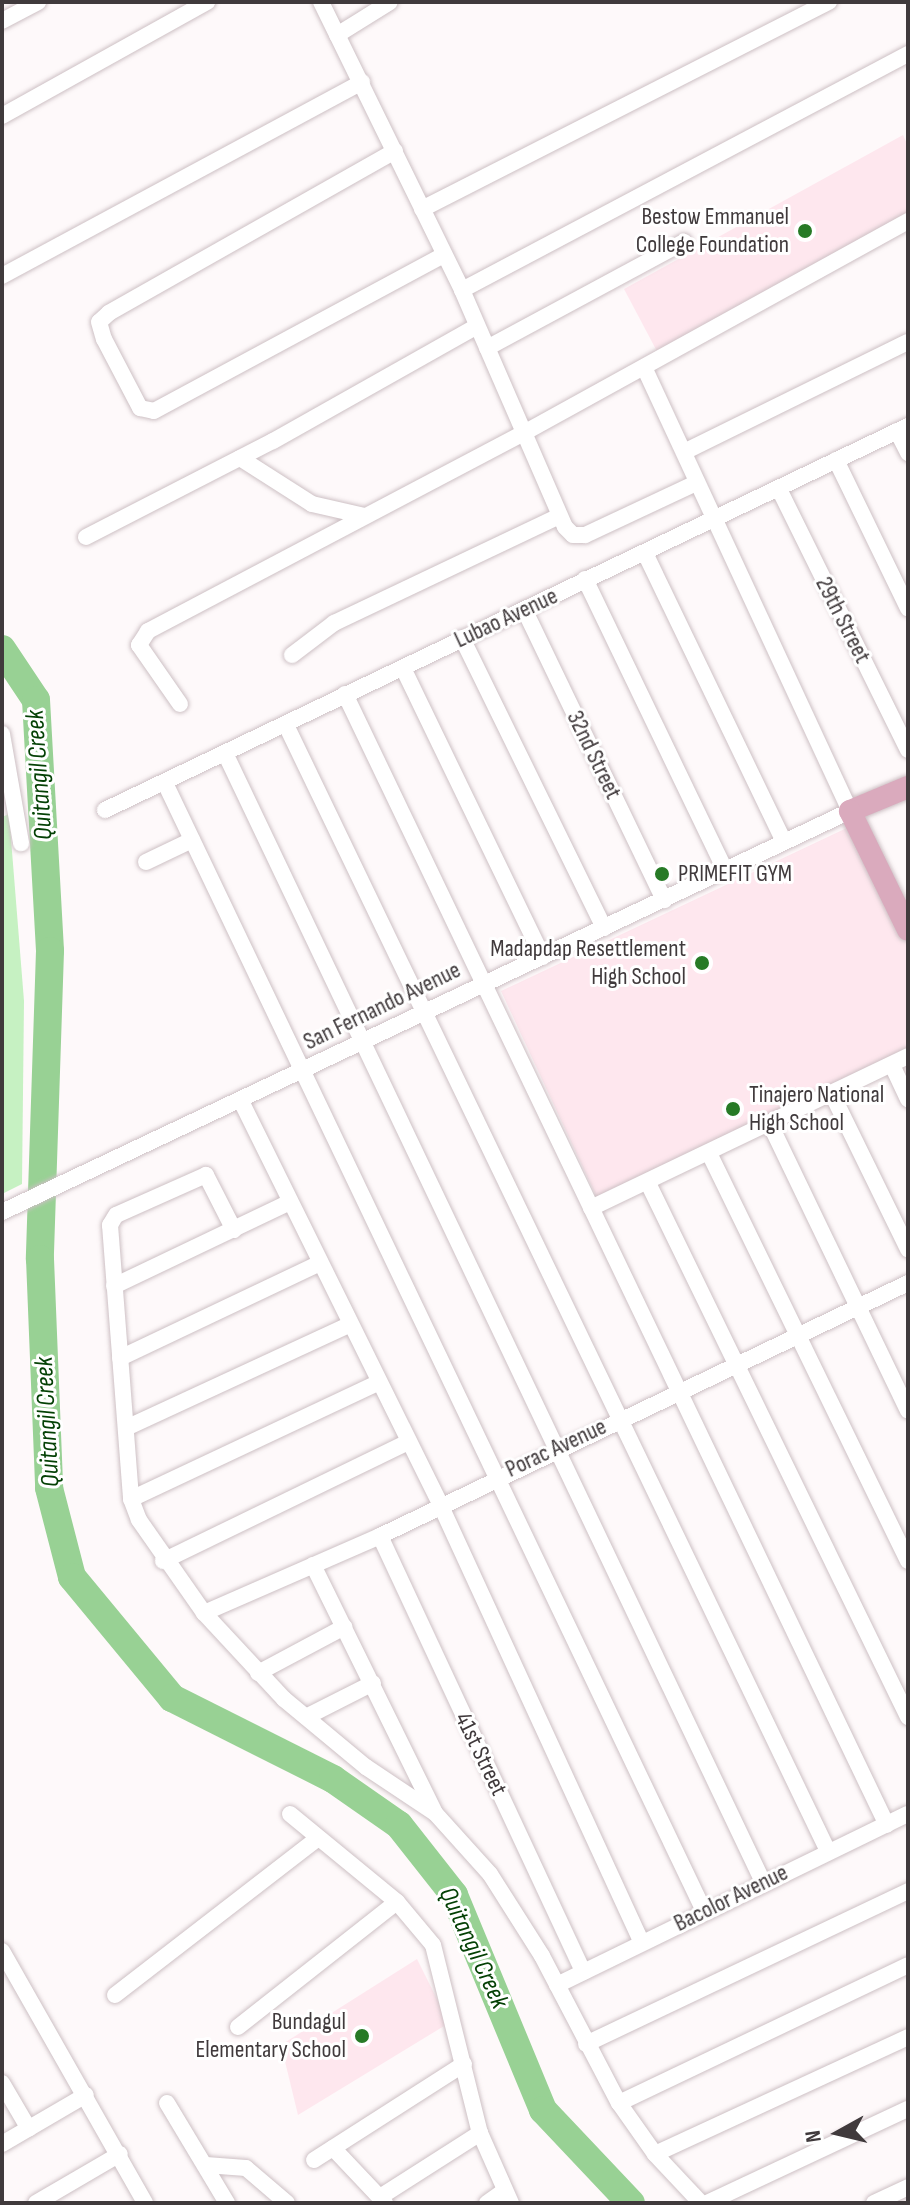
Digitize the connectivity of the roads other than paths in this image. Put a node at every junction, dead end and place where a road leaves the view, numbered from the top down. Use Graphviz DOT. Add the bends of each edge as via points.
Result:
graph roads {
  1 [pos="38,2"];
  2 [pos="207,2"];
  3 [pos="321,2"];
  4 [pos="390,2"];
  5 [pos="829,2"];
  6 [pos="2,21"];
  7 [pos="337,35"];
  8 [pos="908,54"];
  9 [pos="362,82"];
  10 [pos="2,116"];
  11 [pos="395,151"];
  12 [pos="422,209"];
  13 [pos="908,221"];
  14 [pos="684,242"];
  15 [pos="444,255"];
  16 [pos="2,276"];
  17 [pos="462,290"];
  18 [pos="475,327"];
  19 [pos="908,342"];
  20 [pos="487,348"];
  21 [pos="644,367"];
  22 [pos="903,429"];
  23 [pos="524,433"];
  24 [pos="686,451"];
  25 [pos="908,453"];
  26 [pos="240,458"];
  27 [pos="836,460"];
  28 [pos="694,484"];
  29 [pos="779,489"];
  30 [pos="365,516"];
  31 [pos="559,516"];
  32 [pos="712,522"];
  33 [pos="86,537"];
  34 [pos="645,553"];
  35 [pos="585,579"];
  36 [pos="908,608"];
  37 [pos="525,611"];
  38 [pos="462,638"];
  39 [pos="292,655"];
  40 [pos="403,668"];
  41 [pos="345,694"];
  42 [pos="180,704"];
  43 [pos="286,725"];
  44 [pos="2,734"];
  45 [pos="908,750"];
  46 [pos="225,753"];
  47 [pos="165,783"];
  48 [pos="908,787"];
  49 [pos="105,810"];
  50 [pos="850,811"];
  51 [pos="192,840"];
  52 [pos="783,840"];
  53 [pos="21,843"];
  54 [pos="146,862"];
  55 [pos="725,870"];
  56 [pos="664,900"];
  57 [pos="604,928"];
  58 [pos="908,930"];
  59 [pos="543,957"];
  60 [pos="485,985"];
  61 [pos="426,1013"];
  62 [pos="365,1044"];
  63 [pos="908,1056"];
  64 [pos="892,1065"];
  65 [pos="304,1072"];
  66 [pos="832,1094"];
  67 [pos="908,1099"];
  68 [pos="241,1101"];
  69 [pos="770,1124"];
  70 [pos="709,1153"];
  71 [pos="648,1183"];
  72 [pos="290,1202"];
  73 [pos="591,1208"];
  74 [pos="2,1212"];
  75 [pos="234,1230"];
  76 [pos="908,1249"];
  77 [pos="320,1263"];
  78 [pos="908,1283"];
  79 [pos="114,1286"];
  80 [pos="858,1308"];
  81 [pos="349,1325"];
  82 [pos="801,1335"];
  83 [pos="120,1358"];
  84 [pos="739,1364"];
  85 [pos="378,1383"];
  86 [pos="677,1392"];
  87 [pos="908,1411"];
  88 [pos="619,1418"];
  89 [pos="126,1428"];
  90 [pos="408,1442"];
  91 [pos="557,1450"];
  92 [pos="498,1476"];
  93 [pos="131,1499"];
  94 [pos="440,1504"];
  95 [pos="380,1536"];
  96 [pos="163,1561"];
  97 [pos="908,1561"];
  98 [pos="313,1565"];
  99 [pos="204,1613"];
  100 [pos="344,1627"];
  101 [pos="258,1673"];
  102 [pos="373,1683"];
  103 [pos="306,1717"];
  104 [pos="908,1717"];
  105 [pos="435,1813"];
  106 [pos="290,1814"];
  107 [pos="908,1814"];
  108 [pos="887,1825"];
  109 [pos="318,1838"];
  110 [pos="828,1851"];
  111 [pos="763,1882"];
  112 [pos="908,1891"];
  113 [pos="397,1902"];
  114 [pos="704,1911"];
  115 [pos="641,1941"];
  116 [pos="2,1951"];
  117 [pos="908,1965"];
  118 [pos="583,1972"];
  119 [pos="557,1985"];
  120 [pos="115,1995"];
  121 [pos="238,2027"];
  122 [pos="908,2037"];
  123 [pos="586,2044"];
  124 [pos="464,2064"];
  125 [pos="2,2083"];
  126 [pos="86,2095"];
  127 [pos="167,2103"];
  128 [pos="619,2103"];
  129 [pos="908,2109"];
  130 [pos="29,2129"];
  131 [pos="480,2133"];
  132 [pos="2,2144"];
  133 [pos="333,2148"];
  134 [pos="120,2154"];
  135 [pos="655,2154"];
  136 [pos="314,2160"];
  137 [pos="206,2165"];
  138 [pos="908,2187"];
  139 [pos="507,2197"];
  140 [pos="383,2200"];
  141 [pos="36,2203"];
  142 [pos="145,2203"];
  143 [pos="227,2203"];
  144 [pos="287,2203"];
  145 [pos="487,2203"];
  146 [pos="704,2203"];
  147 [pos="874,2203"];
  1 -- 6 [label="street"];
  2 -- 10 [label="street"];
  3 -- 7 [label="street"];
  4 -- 7 [label="street"];
  5 -- 12 [label="street"];
  7 -- 9 [label="street"];
  8 -- 17 [label="street"];
  9 -- 11 [label="street"];
  9 -- 16 [label="street"];
  11 -- 12 [label="street"];
  11 -- 15 [label="street" via="109,313 99,322 104,339 140,408 154,411"];
  12 -- 15 [label="street"];
  13 -- 21 [label="street"];
  14 -- 20 [label="street"];
  15 -- 17 [label="street"];
  17 -- 18 [label="street"];
  18 -- 20 [label="street"];
  18 -- 26 [label="street"];
  19 -- 24 [label="street"];
  20 -- 23 [label="street"];
  21 -- 23 [label="street"];
  21 -- 24 [label="street"];
  22 -- 25 [label="street"];
  22 -- 27 [label="street, Lubao Avenue"];
  23 -- 30 [label="street"];
  23 -- 31 [label="street"];
  24 -- 28 [label="street"];
  26 -- 30 [label="street" via="312,504"];
  26 -- 33 [label="street"];
  27 -- 29 [label="street, Lubao Avenue"];
  27 -- 36 [label="street"];
  28 -- 31 [label="street" via="585,535 573,535"];
  28 -- 32 [label="street"];
  29 -- 32 [label="street, Lubao Avenue"];
  29 -- 45 [label="street, 29th Street"];
  30 -- 42 [label="street" via="139,639"];
  31 -- 39 [label="street" via="334,623"];
  32 -- 34 [label="street, Lubao Avenue"];
  32 -- 50 [label="street"];
  34 -- 35 [label="street, Lubao Avenue"];
  34 -- 52 [label="street"];
  35 -- 37 [label="street, Lubao Avenue"];
  35 -- 55 [label="street"];
  37 -- 38 [label="street, Lubao Avenue"];
  37 -- 56 [label="street, 32nd Street"];
  38 -- 40 [label="street, Lubao Avenue"];
  38 -- 57 [label="street"];
  40 -- 41 [label="street, Lubao Avenue"];
  40 -- 59 [label="street"];
  41 -- 43 [label="street, Lubao Avenue"];
  41 -- 60 [label="street"];
  43 -- 46 [label="street, Lubao Avenue"];
  43 -- 61 [label="street"];
  44 -- 53 [label="street"];
  46 -- 47 [label="street, Lubao Avenue"];
  46 -- 62 [label="street"];
  47 -- 49 [label="street, Lubao Avenue"];
  47 -- 51 [label="street"];
  48 -- 50 [label="main road, San Fernando Avenue"];
  50 -- 52 [label="street, San Fernando Avenue"];
  50 -- 58 [label="main road"];
  51 -- 54 [label="street"];
  51 -- 65 [label="street"];
  52 -- 55 [label="street, San Fernando Avenue"];
  55 -- 56 [label="street, San Fernando Avenue"];
  56 -- 57 [label="street, San Fernando Avenue"];
  57 -- 59 [label="street, San Fernando Avenue"];
  59 -- 60 [label="street, San Fernando Avenue"];
  60 -- 61 [label="street, San Fernando Avenue"];
  60 -- 73 [label="street"];
  61 -- 62 [label="street, San Fernando Avenue"];
  61 -- 88 [label="street"];
  62 -- 65 [label="street, San Fernando Avenue"];
  62 -- 91 [label="street"];
  63 -- 64 [label="street"];
  64 -- 66 [label="street"];
  64 -- 67 [label="street"];
  65 -- 68 [label="street, San Fernando Avenue"];
  65 -- 92 [label="street"];
  66 -- 69 [label="street"];
  66 -- 76 [label="street"];
  68 -- 72 [label="street"];
  68 -- 74 [label="street, San Fernando Avenue"];
  69 -- 70 [label="street"];
  69 -- 80 [label="street"];
  70 -- 71 [label="street"];
  70 -- 82 [label="street"];
  71 -- 73 [label="street"];
  71 -- 84 [label="street"];
  72 -- 75 [label="street"];
  72 -- 77 [label="street"];
  73 -- 86 [label="street"];
  75 -- 79 [label="street"];
  75 -- 79 [label="street" via="206,1175 126,1210 110,1225"];
  77 -- 81 [label="street"];
  77 -- 83 [label="street"];
  78 -- 80 [label="street, Porac Avenue"];
  79 -- 83 [label="street"];
  80 -- 82 [label="street, Porac Avenue"];
  80 -- 87 [label="street"];
  81 -- 85 [label="street"];
  81 -- 89 [label="street"];
  82 -- 84 [label="street, Porac Avenue"];
  82 -- 97 [label="street"];
  83 -- 89 [label="street"];
  84 -- 86 [label="street, Porac Avenue"];
  84 -- 104 [label="street"];
  85 -- 90 [label="street"];
  85 -- 93 [label="street"];
  86 -- 88 [label="street, Porac Avenue"];
  86 -- 108 [label="street"];
  88 -- 91 [label="street, Porac Avenue"];
  88 -- 110 [label="street"];
  89 -- 93 [label="street"];
  90 -- 94 [label="street"];
  90 -- 96 [label="street"];
  91 -- 92 [label="street, Porac Avenue"];
  91 -- 111 [label="street"];
  92 -- 94 [label="street, Porac Avenue"];
  92 -- 114 [label="street"];
  93 -- 96 [label="street"];
  94 -- 95 [label="street, Porac Avenue"];
  94 -- 115 [label="street"];
  95 -- 98 [label="street, Porac Avenue"];
  95 -- 118 [label="street, 41st Street"];
  96 -- 99 [label="street"];
  98 -- 99 [label="street, Porac Avenue"];
  98 -- 100 [label="street"];
  99 -- 101 [label="street"];
  100 -- 101 [label="street"];
  100 -- 102 [label="street"];
  101 -- 103 [label="street"];
  102 -- 103 [label="street"];
  102 -- 105 [label="street"];
  103 -- 105 [label="street" via="366,1767"];
  105 -- 119 [label="street" via="503,1892"];
  106 -- 109 [label="street"];
  107 -- 108 [label="street, Bacolor Avenue"];
  108 -- 110 [label="street, Bacolor Avenue"];
  109 -- 113 [label="street"];
  109 -- 120 [label="street"];
  110 -- 111 [label="street, Bacolor Avenue"];
  111 -- 114 [label="street, Bacolor Avenue"];
  112 -- 123 [label="street"];
  113 -- 121 [label="street"];
  113 -- 124 [label="street" via="433,1945"];
  114 -- 115 [label="street, Bacolor Avenue"];
  115 -- 118 [label="street, Bacolor Avenue"];
  116 -- 126 [label="street"];
  117 -- 128 [label="street"];
  118 -- 119 [label="street, Bacolor Avenue"];
  119 -- 123 [label="street"];
  122 -- 135 [label="street"];
  123 -- 128 [label="street"];
  124 -- 131 [label="street"];
  124 -- 133 [label="street"];
  125 -- 130 [label="street"];
  126 -- 130 [label="street"];
  126 -- 134 [label="street"];
  127 -- 137 [label="street"];
  128 -- 135 [label="street"];
  129 -- 146 [label="street"];
  130 -- 132 [label="street"];
  131 -- 139 [label="street"];
  131 -- 140 [label="street"];
  133 -- 136 [label="street"];
  133 -- 140 [label="street"];
  134 -- 141 [label="street"];
  134 -- 142 [label="street"];
  135 -- 146 [label="street"];
  137 -- 143 [label="street"];
  137 -- 144 [label="street" via="246,2168"];
  138 -- 147 [label="street"];
  139 -- 145 [label="street"];
}
